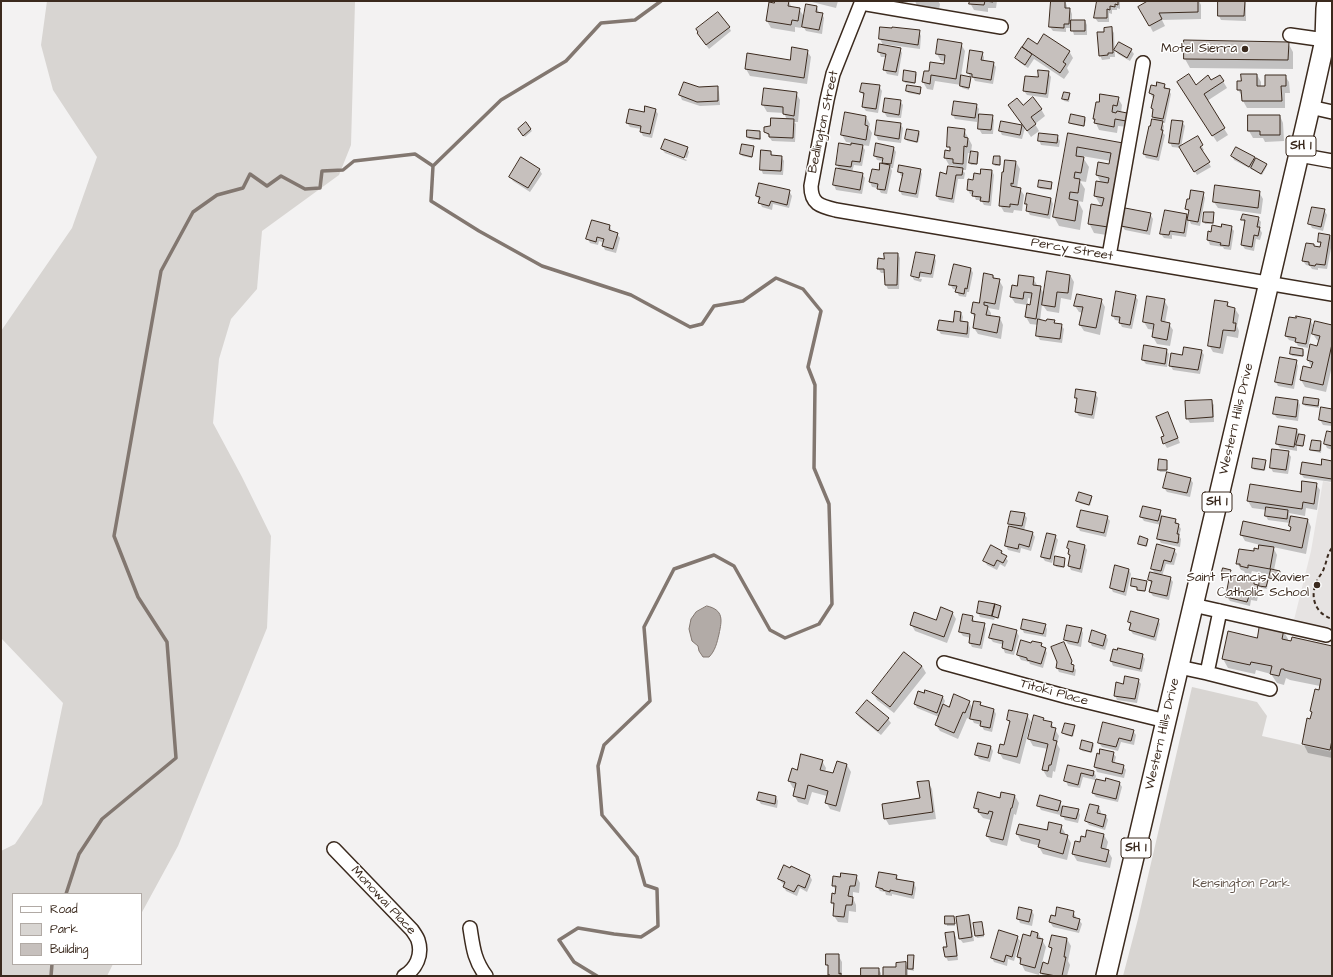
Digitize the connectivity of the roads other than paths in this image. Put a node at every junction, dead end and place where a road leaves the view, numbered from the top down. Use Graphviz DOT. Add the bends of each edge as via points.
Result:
graph roads {
  1 [pos="1327,1"];
  2 [pos="862,2"];
  3 [pos="1001,27"];
  4 [pos="1328,33"];
  5 [pos="1290,35"];
  6 [pos="1143,63"];
  7 [pos="1310,107"];
  8 [pos="1332,112"];
  9 [pos="1299,155"];
  10 [pos="1332,161"];
  11 [pos="814,200"];
  12 [pos="1109,256"];
  13 [pos="1269,283"];
  14 [pos="1332,294"];
  15 [pos="1193,605"];
  16 [pos="1220,611"];
  17 [pos="1326,635"];
  18 [pos="944,663"];
  19 [pos="1179,667"];
  20 [pos="1207,673"];
  21 [pos="1270,689"];
  22 [pos="1166,721"];
  23 [pos="334,849"];
  24 [pos="470,928"];
  25 [pos="404,976"];
  26 [pos="486,976"];
  27 [pos="1106,976"];
  1 -- 4 [label="highway, SH 1"];
  2 -- 3 [label="street"];
  2 -- 11 [label="street, Bedlington Street" via="833,74 812,177 811,194"];
  4 -- 5 [label="street"];
  4 -- 7 [label="highway, Western Hills Drive / SH 1"];
  6 -- 12 [label="street"];
  7 -- 8 [label="street"];
  7 -- 9 [label="highway, Western Hills Drive / SH 1"];
  9 -- 10 [label="street"];
  9 -- 13 [label="highway, Western Hills Drive / SH 1"];
  11 -- 12 [label="street, Percy Street" via="819,205 836,210"];
  12 -- 13 [label="street, Percy Street"];
  13 -- 14 [label="street, Percy Street"];
  13 -- 15 [label="highway, Western Hills Drive / SH 1"];
  15 -- 16 [label="street"];
  15 -- 19 [label="highway, Western Hills Drive / SH 1"];
  16 -- 17 [label="street"];
  16 -- 20 [label="street"];
  18 -- 22 [label="street, Titoki Place"];
  19 -- 20 [label="street"];
  19 -- 22 [label="highway, Western Hills Drive / SH 1"];
  20 -- 21 [label="street"];
  22 -- 27 [label="highway, Western Hills Drive / SH 1"];
  23 -- 25 [label="street, Monowai Place" via="412,930 418,940 420,952 417,964"];
  24 -- 26 [label="street" via="475,957"];
}
